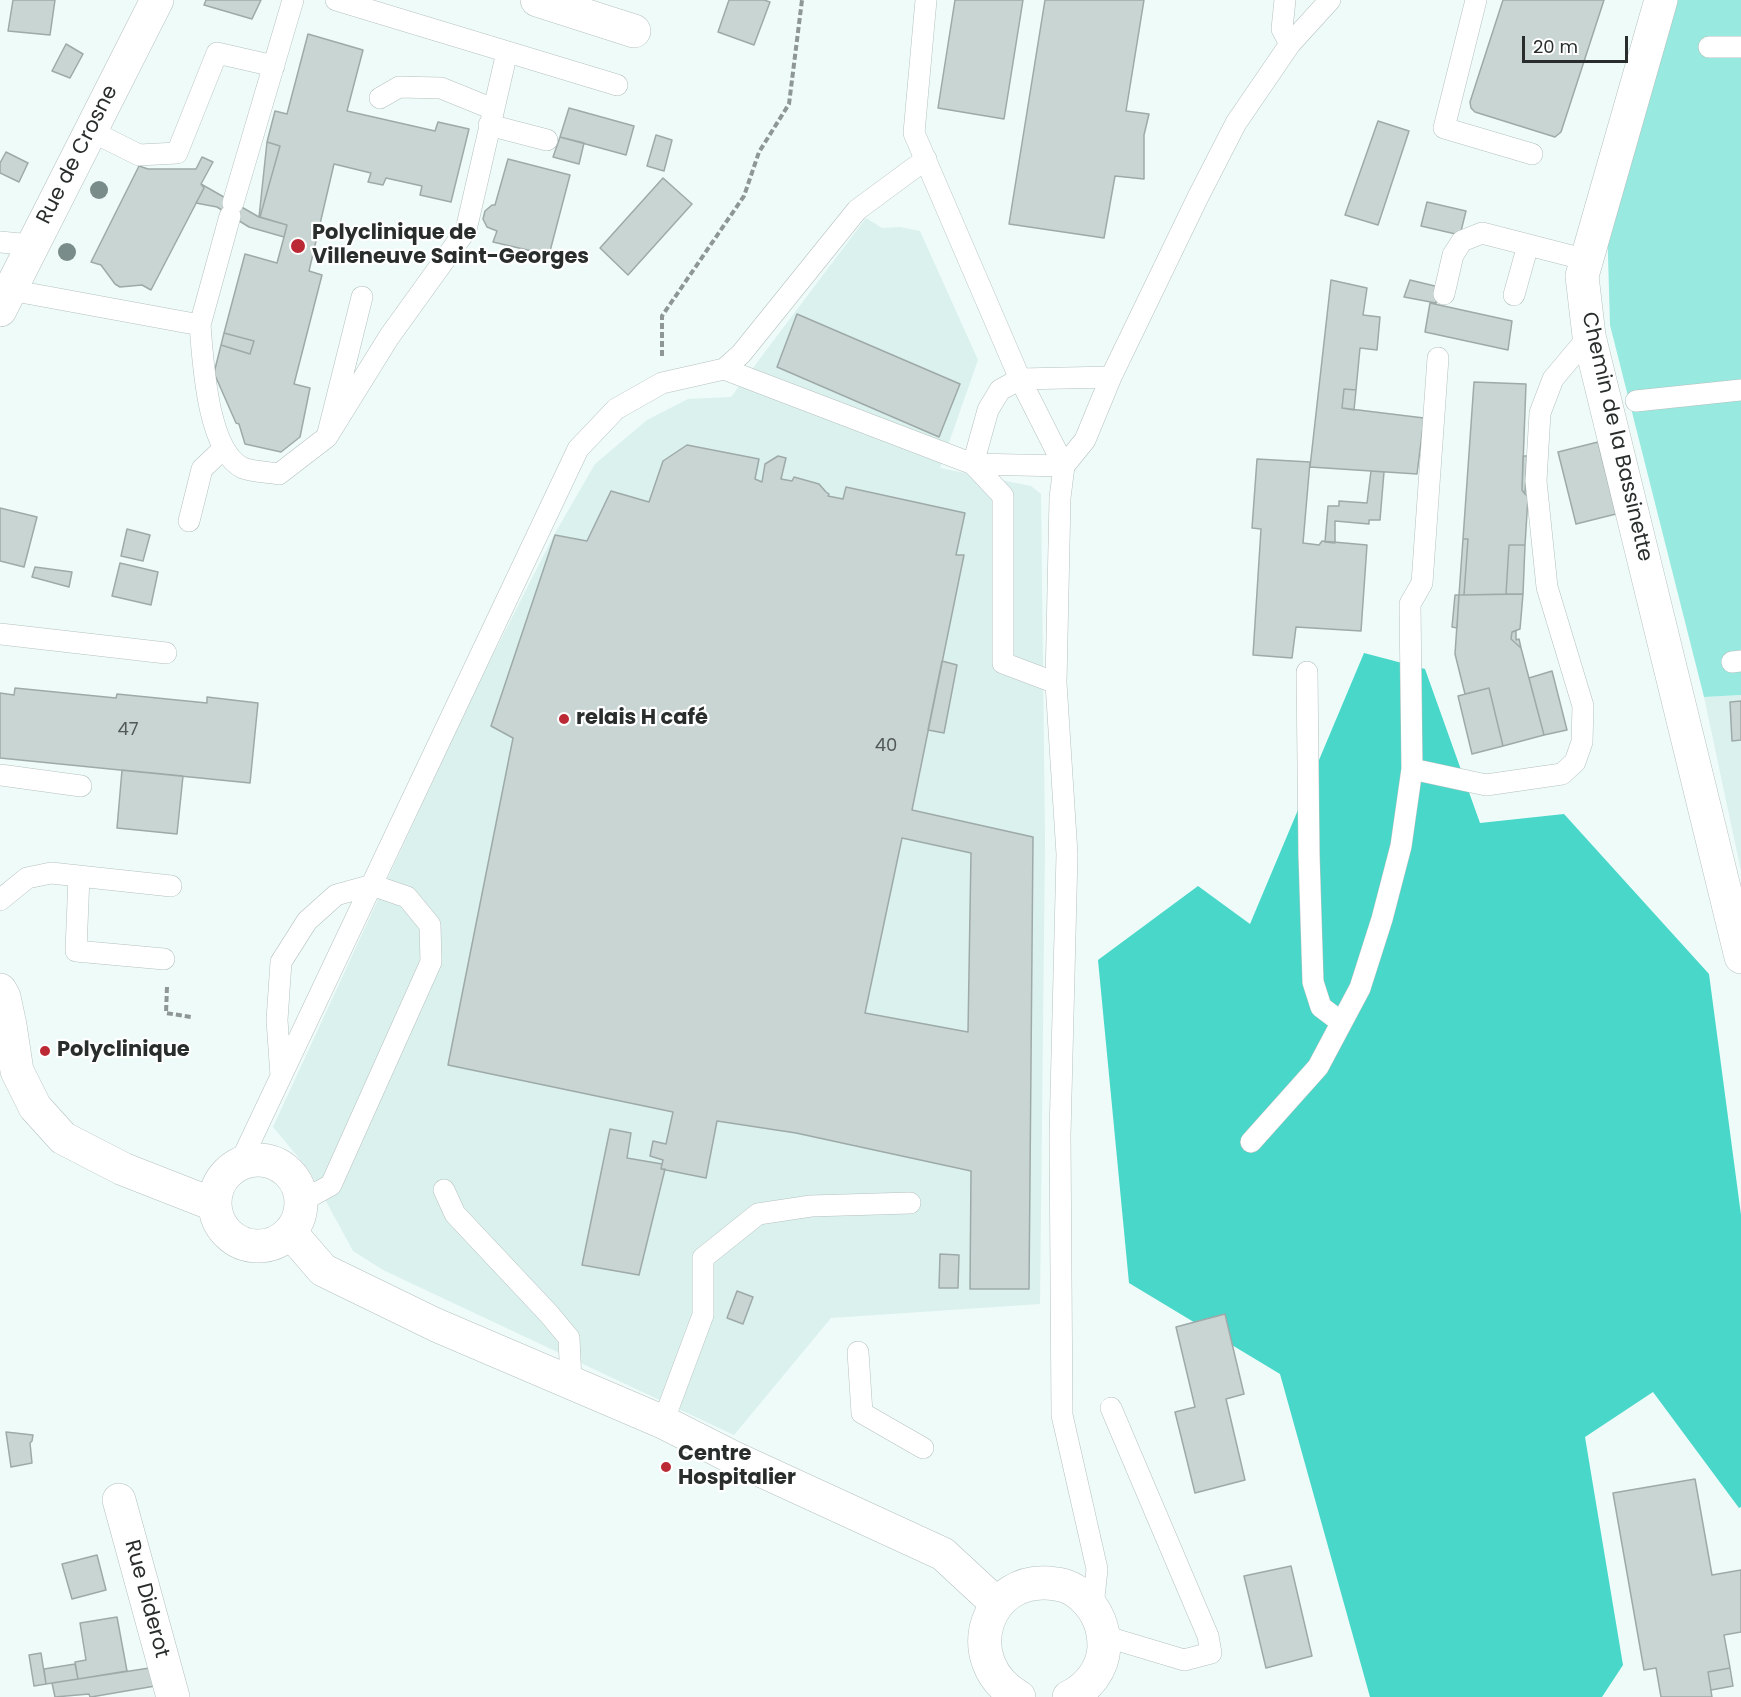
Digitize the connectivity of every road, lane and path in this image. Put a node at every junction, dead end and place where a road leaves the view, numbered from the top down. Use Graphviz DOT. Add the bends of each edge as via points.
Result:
graph roads {
  1 [pos="157,0"];
  2 [pos="293,0"];
  3 [pos="336,0"];
  4 [pos="537,0"];
  5 [pos="802,0"];
  6 [pos="926,0"];
  7 [pos="1285,0"];
  8 [pos="1330,0"];
  9 [pos="1476,0"];
  10 [pos="1661,0"];
  11 [pos="634,31"];
  12 [pos="1290,44"];
  13 [pos="1709,46"];
  14 [pos="1741,47"];
  15 [pos="507,52"];
  16 [pos="274,66"];
  17 [pos="617,85"];
  18 [pos="380,98"];
  19 [pos="491,117"];
  20 [pos="91,131"];
  21 [pos="547,140"];
  22 [pos="1532,154"];
  23 [pos="926,159"];
  24 [pos="16,243"];
  25 [pos="1528,245"];
  26 [pos="1587,260"];
  27 [pos="1444,294"];
  28 [pos="1515,296"];
  29 [pos="362,297"];
  30 [pos="5,300"];
  31 [pos="200,325"];
  32 [pos="1589,336"];
  33 [pos="1438,358"];
  34 [pos="724,369"];
  35 [pos="1111,377"];
  36 [pos="1020,379"];
  37 [pos="662,383"];
  38 [pos="1741,390"];
  39 [pos="1636,401"];
  40 [pos="327,437"];
  41 [pos="223,449"];
  42 [pos="973,464"];
  43 [pos="1064,466"];
  44 [pos="189,521"];
  45 [pos="0,634"];
  46 [pos="166,654"];
  47 [pos="1307,672"];
  48 [pos="1056,683"];
  49 [pos="1412,769"];
  50 [pos="0,775"];
  51 [pos="81,786"];
  52 [pos="79,876"];
  53 [pos="372,885"];
  54 [pos="171,886"];
  55 [pos="0,900"];
  56 [pos="1741,957"];
  57 [pos="164,959"];
  58 [pos="167,987"];
  59 [pos="0,990"];
  60 [pos="191,1017"];
  61 [pos="1341,1022"];
  62 [pos="281,1076"];
  63 [pos="1251,1142"];
  64 [pos="240,1163"];
  65 [pos="444,1190"];
  66 [pos="302,1202"];
  67 [pos="910,1203"];
  68 [pos="215,1205"];
  69 [pos="291,1233"];
  70 [pos="858,1352"];
  71 [pos="571,1382"];
  72 [pos="1111,1408"];
  73 [pos="663,1422"];
  74 [pos="923,1448"];
  75 [pos="119,1500"];
  76 [pos="997,1604"];
  77 [pos="1099,1622"];
  78 [pos="173,1697"];
  79 [pos="1019,1697"];
  80 [pos="1069,1697"];
  1 -- 20 [label="street, Rue de Crosne"];
  2 -- 16 [label="lane"];
  3 -- 15 [label="lane"];
  4 -- 11 [label="street"];
  5 -- 37 [label="path" via="789,104 759,152 744,196 662,316"];
  6 -- 23 [label="lane" via="914,133"];
  7 -- 12 [label="lane" via="1282,29"];
  8 -- 12 [label="lane"];
  9 -- 22 [label="lane" via="1444,128"];
  10 -- 26 [label="street, Chemin de la Bassinette"];
  12 -- 35 [label="lane" via="1236,123"];
  13 -- 14 [label="lane"];
  15 -- 17 [label="lane"];
  15 -- 19 [label="lane"];
  16 -- 20 [label="lane" via="217,53 177,153 139,155"];
  16 -- 31 [label="lane"];
  18 -- 19 [label="lane" via="399,87 441,88"];
  19 -- 21 [label="lane"];
  19 -- 40 [label="lane" via="465,230 389,337"];
  20 -- 24 [label="street, Rue de Crosne"];
  23 -- 34 [label="lane" via="857,210 741,354"];
  23 -- 36 [label="lane"];
  24 -- 30 [label="street, Rue de Crosne"];
  25 -- 26 [label="lane"];
  25 -- 27 [label="lane" via="1482,233 1462,241 1453,255"];
  25 -- 28 [label="lane"];
  26 -- 32 [label="street, Chemin de la Bassinette" via="1582,276"];
  29 -- 40 [label="lane"];
  30 -- 31 [label="lane"];
  31 -- 41 [label="lane" via="205,392"];
  32 -- 49 [label="lane" via="1553,380 1544,402 1536,481 1547,587 1583,706 1582,742 1575,762 1562,774 1486,785"];
  32 -- 56 [label="street, Chemin de la Bassinette"];
  33 -- 49 [label="lane" via="1422,583 1410,603"];
  34 -- 37 [label="lane"];
  34 -- 42 [label="lane"];
  35 -- 36 [label="lane"];
  35 -- 43 [label="lane" via="1084,440"];
  36 -- 42 [label="lane" via="1000,390 988,410"];
  36 -- 43 [label="lane"];
  37 -- 53 [label="lane" via="616,409 578,449"];
  38 -- 39 [label="lane"];
  40 -- 41 [label="lane" via="279,474 242,468"];
  41 -- 44 [label="lane" via="202,469"];
  42 -- 43 [label="lane"];
  42 -- 48 [label="lane" via="1003,496 1003,663"];
  43 -- 48 [label="lane"];
  45 -- 46 [label="lane"];
  47 -- 61 [label="lane" via="1313,982 1321,1007"];
  48 -- 77 [label="lane" via="1067,854 1060,1135 1062,1415 1097,1569"];
  49 -- 61 [label="lane" via="1401,846 1382,919 1360,988"];
  50 -- 51 [label="lane"];
  52 -- 54 [label="lane"];
  52 -- 55 [label="lane" via="51,873 27,878"];
  52 -- 57 [label="lane" via="76,951"];
  53 -- 62 [label="lane"];
  53 -- 62 [label="lane" via="336,895 307,921 281,962 276,1020"];
  53 -- 66 [label="lane" via="407,897 430,925 431,962 331,1185"];
  58 -- 60 [label="path" via="166,1013"];
  59 -- 68 [label="street" via="17,1071 35,1107 63,1138 123,1169"];
  61 -- 63 [label="lane" via="1318,1067"];
  62 -- 64 [label="lane"];
  64 -- 66 [label="street" via="254,1159 281,1166 299,1187"];
  64 -- 68 [label="street" via="221,1180"];
  65 -- 71 [label="lane" via="455,1214 568,1338"];
  66 -- 69 [label="street"];
  67 -- 73 [label="lane" via="811,1206 759,1214 703,1258 703,1315"];
  68 -- 69 [label="street" via="224,1231 247,1245 271,1245"];
  69 -- 71 [label="street" via="323,1270 436,1325"];
  70 -- 74 [label="lane" via="862,1413"];
  71 -- 73 [label="street"];
  72 -- 77 [label="lane" via="1208,1636 1211,1653 1184,1660"];
  73 -- 76 [label="street" via="943,1554"];
  75 -- 78 [label="street, Rue Diderot"];
  76 -- 77 [label="street" via="1027,1584 1064,1585 1080,1594"];
  76 -- 79 [label="street" via="988,1619 985,1655 991,1672"];
  77 -- 80 [label="street" via="1103,1653 1098,1670 1088,1684"];
}
